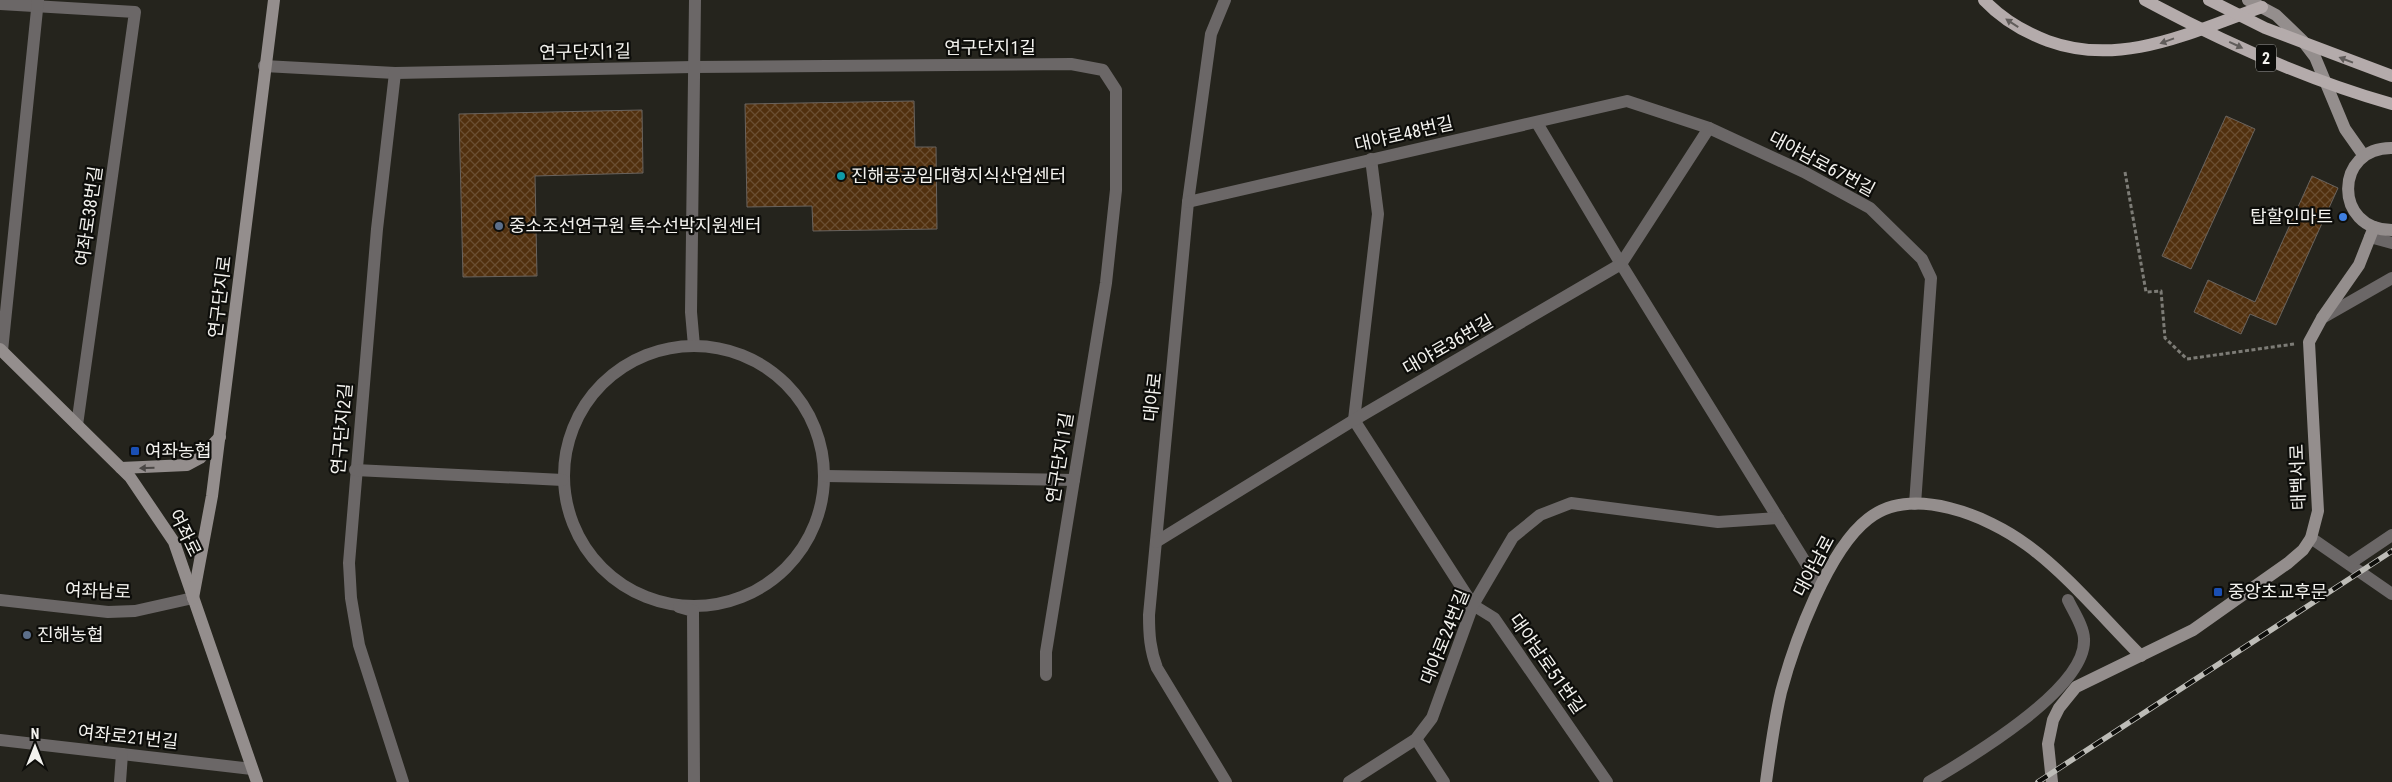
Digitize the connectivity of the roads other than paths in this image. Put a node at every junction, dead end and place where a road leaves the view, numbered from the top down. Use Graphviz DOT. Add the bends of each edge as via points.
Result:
graph roads {
  1 [pos="274,0"];
  2 [pos="695,0"];
  3 [pos="1225,0"];
  4 [pos="1984,0"];
  5 [pos="2145,0"];
  6 [pos="2209,0"];
  7 [pos="2248,0"];
  8 [pos="38,3"];
  9 [pos="0,4"];
  10 [pos="2262,7"];
  11 [pos="264,66"];
  12 [pos="693,67"];
  13 [pos="395,73"];
  14 [pos="2392,76"];
  15 [pos="1627,101"];
  16 [pos="2392,104"];
  17 [pos="1537,123"];
  18 [pos="1709,128"];
  19 [pos="2392,148"];
  20 [pos="2364,156"];
  21 [pos="1371,159"];
  22 [pos="1188,202"];
  23 [pos="2392,230"];
  24 [pos="2372,232"];
  25 [pos="2392,243"];
  26 [pos="1621,264"];
  27 [pos="2392,278"];
  28 [pos="2322,318"];
  29 [pos="694,346"];
  30 [pos="1,350"];
  31 [pos="1354,420"];
  32 [pos="77,425"];
  33 [pos="220,437"];
  34 [pos="121,468"];
  35 [pos="355,470"];
  36 [pos="825,476"];
  37 [pos="563,480"];
  38 [pos="1074,480"];
  39 [pos="1915,504"];
  40 [pos="1778,518"];
  41 [pos="2392,535"];
  42 [pos="2311,538"];
  43 [pos="1156,542"];
  44 [pos="2349,564"];
  45 [pos="1820,586"];
  46 [pos="2392,594"];
  47 [pos="193,598"];
  48 [pos="0,600"];
  49 [pos="2068,600"];
  50 [pos="675,605"];
  51 [pos="1473,606"];
  52 [pos="2141,656"];
  53 [pos="1046,675"];
  54 [pos="1416,739"];
  55 [pos="0,740"];
  56 [pos="122,754"];
  57 [pos="252,769"];
  58 [pos="120,782"];
  59 [pos="257,782"];
  60 [pos="403,782"];
  61 [pos="694,782"];
  62 [pos="1226,782"];
  63 [pos="1349,782"];
  64 [pos="1444,782"];
  65 [pos="1607,782"];
  66 [pos="1766,782"];
  67 [pos="1928,782"];
  68 [pos="2052,782"];
  1 -- 11 [label="street, 연구단지로"];
  2 -- 12 [label="street"];
  3 -- 22 [label="street, 대야로" via="1211,34"];
  10 -- 4 [label="main road, one-way" via="2159,44 2109,52 2072,48 2034,36 2000,16"];
  5 -- 16 [label="main road, 2, one-way, bridge" via="2248,50 2349,92"];
  14 -- 6 [label="main road, 2, one-way, bridge" via="2265,28"];
  7 -- 10 [label="street"];
  8 -- 9 [label="street"];
  8 -- 30 [label="street"];
  8 -- 32 [label="street, 여좌로38번길" via="135,12"];
  10 -- 20 [label="street" via="2289,27 2315,57 2345,129"];
  11 -- 13 [label="street, 연구단지1길"];
  11 -- 33 [label="street, 연구단지로"];
  12 -- 13 [label="street, 연구단지1길"];
  12 -- 29 [label="street" via="691,312"];
  12 -- 38 [label="street, 연구단지1길" via="1071,64 1102,70 1116,90 1116,190 1106,283"];
  13 -- 35 [label="street, 연구단지2길"];
  15 -- 17 [label="street, 대야로48번길"];
  15 -- 18 [label="street, 대야남로67번길"];
  17 -- 21 [label="street, 대야로48번길"];
  17 -- 26 [label="street"];
  18 -- 26 [label="street, 대야로36번길"];
  18 -- 39 [label="street, 대야남로67번길" via="1804,172 1870,208 1922,259 1932,278"];
  19 -- 20 [label="street"];
  20 -- 24 [label="street" via="2349,179 2348,192 2358,217"];
  21 -- 22 [label="street, 대야로48번길"];
  21 -- 31 [label="street" via="1378,214"];
  22 -- 43 [label="street, 대야로"];
  23 -- 24 [label="street"];
  24 -- 25 [label="street"];
  24 -- 28 [label="street, 태백서로" via="2359,265"];
  26 -- 31 [label="street, 대야로36번길"];
  26 -- 40 [label="street"];
  27 -- 28 [label="street"];
  28 -- 42 [label="street, 태백서로" via="2310,342 2318,511"];
  29 -- 36 [label="street" via="735,352 771,370 800,399 815,428"];
  29 -- 37 [label="street" via="653,352 616,371 587,402 568,439"];
  30 -- 32 [label="street, 여좌로"];
  31 -- 43 [label="street, 대야로36번길"];
  31 -- 51 [label="street, 대야남로51번길"];
  32 -- 34 [label="street, 여좌로"];
  33 -- 34 [label="street, one-way" via="200,458 187,465"];
  33 -- 47 [label="street, 연구단지로"];
  34 -- 47 [label="street, 여좌로" via="148,500 174,542"];
  35 -- 37 [label="street"];
  35 -- 60 [label="street, 연구단지2길" via="349,563 351,598 360,645"];
  36 -- 38 [label="street"];
  36 -- 50 [label="street" via="820,513 804,547 780,575 739,598 712,605"];
  37 -- 50 [label="street" via="570,516 585,549 610,576 640,595"];
  38 -- 53 [label="street, 연구단지1길" via="1046,652"];
  39 -- 45 [label="street, 대야남로" via="1889,508 1869,518 1847,539"];
  39 -- 52 [label="street, 대야남로" via="1959,510 1988,522 2026,545"];
  40 -- 45 [label="street"];
  40 -- 51 [label="street, 대야로24번길" via="1718,522 1571,503 1540,515 1513,536"];
  41 -- 44 [label="street"];
  42 -- 44 [label="street"];
  42 -- 52 [label="street, 태백서로" via="2288,563 2193,630"];
  43 -- 62 [label="street, 대야로" via="1149,615 1150,648 1157,668"];
  44 -- 46 [label="street"];
  45 -- 66 [label="street, 대야남로" via="1781,692"];
  47 -- 48 [label="street, 여좌남로" via="135,611 108,612"];
  47 -- 57 [label="street, 여좌로"];
  49 -- 67 [label="street" via="2084,638 2081,661 2054,693 1987,747"];
  50 -- 61 [label="street" via="693,611"];
  51 -- 54 [label="street, 대야로24번길" via="1432,718"];
  51 -- 65 [label="street, 대야남로51번길" via="1494,618"];
  52 -- 68 [label="street, 태백서로" via="2076,687 2059,708 2048,744"];
  54 -- 63 [label="street, 대야로24번길"];
  54 -- 64 [label="street"];
  55 -- 56 [label="street, 여좌로21번길"];
  56 -- 57 [label="street, 여좌로21번길"];
  56 -- 58 [label="street"];
  57 -- 59 [label="street, 여좌로"];
}
